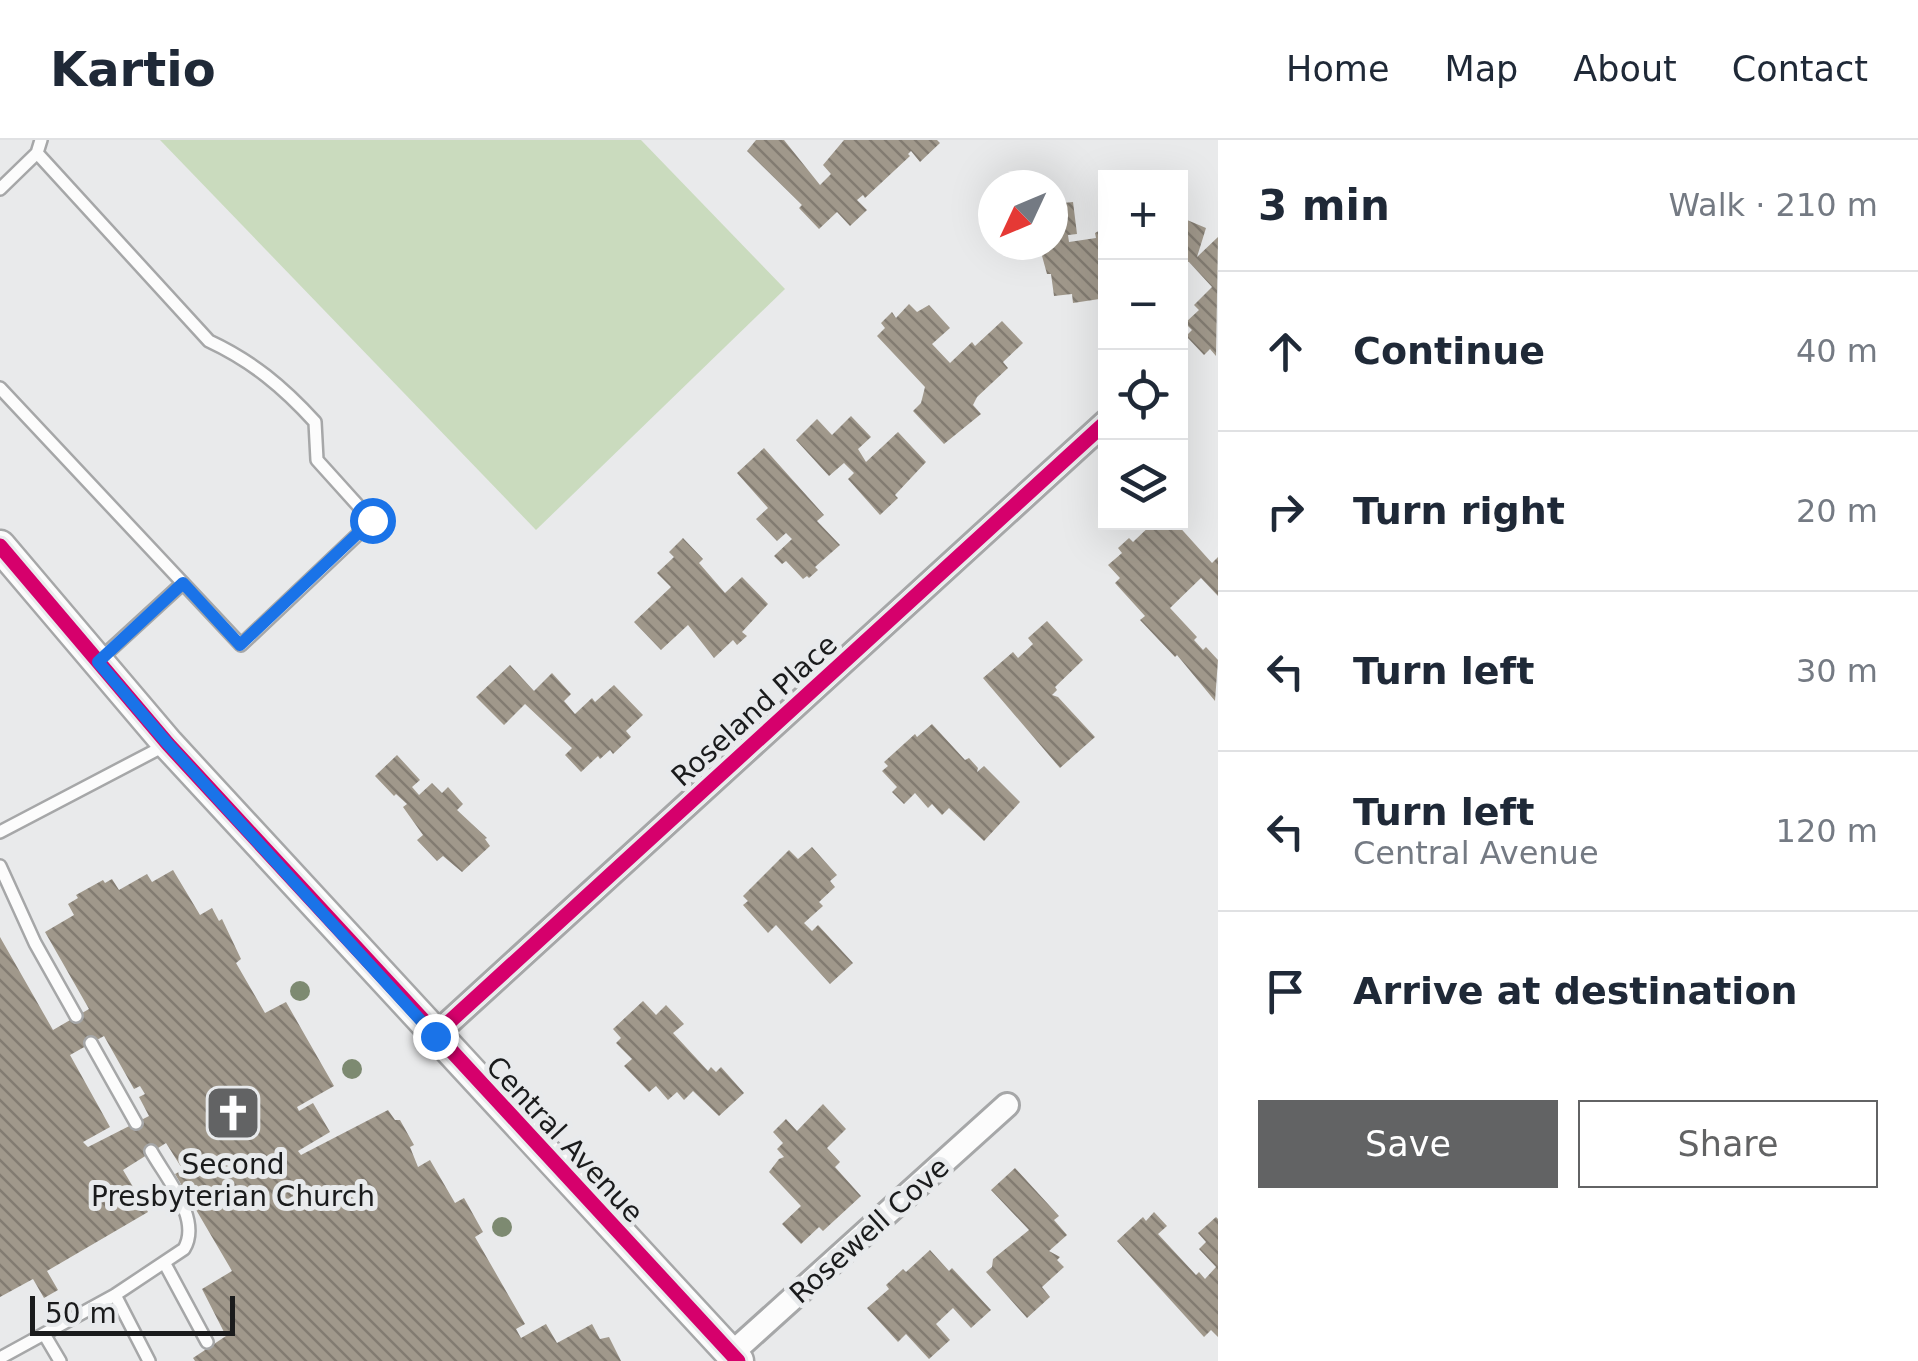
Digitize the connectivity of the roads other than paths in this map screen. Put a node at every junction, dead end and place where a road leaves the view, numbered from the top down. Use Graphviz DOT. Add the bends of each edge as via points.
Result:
graph roads {
  1 [pos="39,147"];
  2 [pos="0,188"];
  3 [pos="0,388"];
  4 [pos="13,402"];
  5 [pos="0,413"];
  6 [pos="1098,429"];
  7 [pos="0,546"];
  8 [pos="183,583"];
  9 [pos="98,662"];
  10 [pos="168,744"];
  11 [pos="0,832"];
  12 [pos="0,866"];
  13 [pos="76,1016"];
  14 [pos="435,1036"];
  15 [pos="91,1043"];
  16 [pos="1008,1104"];
  17 [pos="136,1122"];
  18 [pos="152,1152"];
  19 [pos="165,1264"];
  20 [pos="116,1295"];
  21 [pos="44,1334"];
  22 [pos="207,1342"];
  23 [pos="0,1358"];
  24 [pos="734,1358"];
  25 [pos="60,1361"];
  26 [pos="149,1361"];
  1 -- 2 [label="lane"];
  1 -- 8 [label="lane" via="209,341 279,383 315,422 318,460 372,520 240,645"];
  3 -- 4 [label="lane"];
  4 -- 5 [label="lane"];
  4 -- 8 [label="lane"];
  6 -- 14 [label="street, Roseland Place"];
  7 -- 9 [label="main road, Central Avenue"];
  8 -- 9 [label="lane"];
  9 -- 10 [label="main road, Central Avenue"];
  10 -- 11 [label="lane"];
  10 -- 14 [label="main road, Central Avenue"];
  12 -- 13 [label="lane"];
  14 -- 24 [label="main road, Central Avenue"];
  15 -- 17 [label="lane"];
  16 -- 24 [label="street, Rosewell Cove"];
  18 -- 19 [label="lane" via="189,1220 184,1249"];
  19 -- 20 [label="lane"];
  19 -- 22 [label="lane"];
  20 -- 21 [label="lane"];
  20 -- 26 [label="lane"];
  21 -- 23 [label="lane"];
  21 -- 25 [label="lane"];
}
